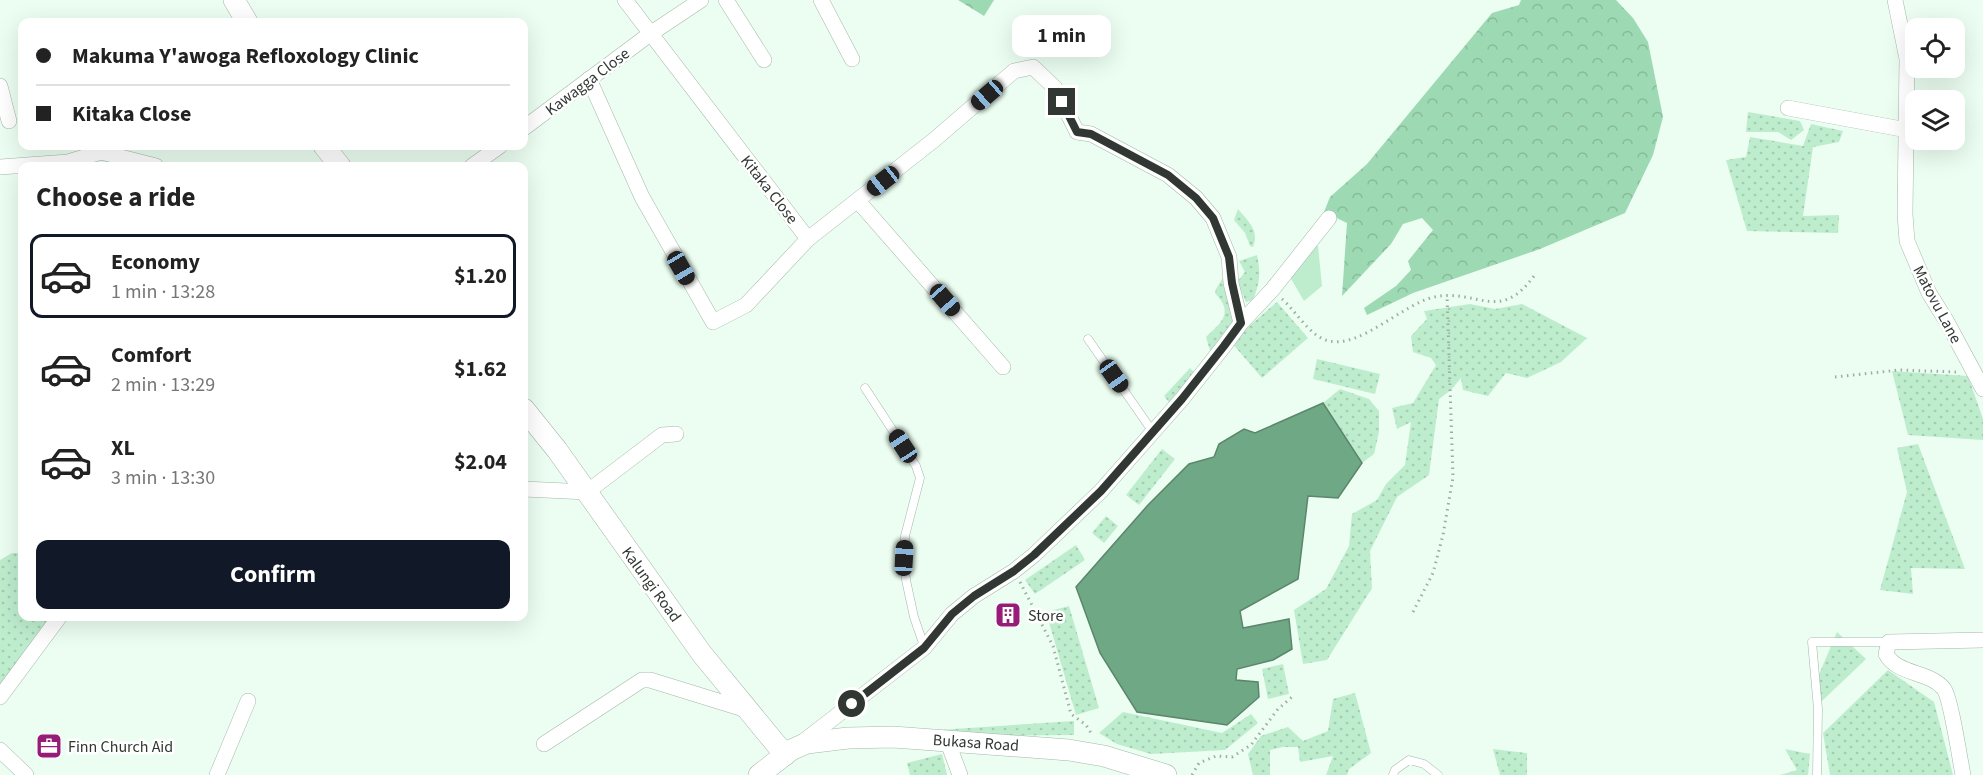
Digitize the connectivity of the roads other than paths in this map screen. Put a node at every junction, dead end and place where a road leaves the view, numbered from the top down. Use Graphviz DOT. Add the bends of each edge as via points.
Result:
graph roads {
  1 [pos="234,0"];
  2 [pos="625,0"];
  3 [pos="701,0"];
  4 [pos="726,0"];
  5 [pos="821,0"];
  6 [pos="1895,0"];
  7 [pos="245,18"];
  8 [pos="650,34"];
  9 [pos="852,59"];
  10 [pos="764,60"];
  11 [pos="589,80"];
  12 [pos="0,86"];
  13 [pos="1907,90"];
  14 [pos="1788,108"];
  15 [pos="10,122"];
  16 [pos="528,125"];
  17 [pos="1905,130"];
  18 [pos="94,150"];
  19 [pos="327,150"];
  20 [pos="494,150"];
  21 [pos="1907,150"];
  22 [pos="101,152"];
  23 [pos="74,162"];
  24 [pos="140,162"];
  25 [pos="337,162"];
  26 [pos="478,162"];
  27 [pos="18,166"];
  28 [pos="0,167"];
  29 [pos="858,201"];
  30 [pos="1329,218"];
  31 [pos="808,239"];
  32 [pos="1241,323"];
  33 [pos="1088,339"];
  34 [pos="1003,367"];
  35 [pos="865,388"];
  36 [pos="1983,389"];
  37 [pos="528,414"];
  38 [pos="1153,432"];
  39 [pos="676,434"];
  40 [pos="528,489"];
  41 [pos="587,492"];
  42 [pos="56,621"];
  43 [pos="1983,640"];
  44 [pos="1889,642"];
  45 [pos="924,648"];
  46 [pos="0,697"];
  47 [pos="248,701"];
  48 [pos="747,710"];
  49 [pos="947,740"];
  50 [pos="544,744"];
  51 [pos="0,750"];
  52 [pos="791,751"];
  53 [pos="26,775"];
  54 [pos="217,775"];
  55 [pos="759,775"];
  56 [pos="960,775"];
  57 [pos="1166,775"];
  58 [pos="1393,775"];
  59 [pos="1438,775"];
  60 [pos="1817,775"];
  61 [pos="1964,775"];
  1 -- 7 [label="street"];
  2 -- 8 [label="street"];
  3 -- 8 [label="street, Kawagga Close"];
  4 -- 10 [label="street"];
  5 -- 9 [label="street"];
  6 -- 13 [label="street, Matovu Lane" via="1907,59"];
  8 -- 11 [label="street, Kawagga Close"];
  8 -- 31 [label="street, Kitaka Close"];
  11 -- 16 [label="street, Kawagga Close"];
  11 -- 31 [label="street" via="642,197 713,322 746,305"];
  12 -- 15 [label="street"];
  14 -- 17 [label="street"];
  18 -- 22 [label="street"];
  19 -- 25 [label="street"];
  20 -- 26 [label="street"];
  21 -- 36 [label="street, Matovu Lane" via="1907,241 1929,293"];
  22 -- 23 [label="street"];
  22 -- 24 [label="street"];
  27 -- 28 [label="street"];
  29 -- 31 [label="street, Kitaka Close"];
  29 -- 32 [label="street, Kitaka Close" via="1014,72 1033,67 1054,87 1077,132 1091,134 1168,175 1213,218 1229,257"];
  29 -- 34 [label="street"];
  30 -- 32 [label="street"];
  32 -- 38 [label="street"];
  33 -- 38 [label="lane"];
  35 -- 45 [label="lane" via="920,478 905,536 904,558 914,617"];
  37 -- 41 [label="street, Kalungi Road"];
  38 -- 45 [label="street" via="1101,491 1034,555 952,614"];
  39 -- 41 [label="street" via="662,435"];
  40 -- 41 [label="street"];
  41 -- 48 [label="street, Kalungi Road" via="702,654"];
  42 -- 46 [label="street"];
  43 -- 44 [label="street"];
  44 -- 60 [label="lane" via="1812,642 1818,709"];
  44 -- 61 [label="street" via="1886,654 1892,663 1933,680 1946,692"];
  45 -- 52 [label="street"];
  47 -- 54 [label="street"];
  48 -- 50 [label="street" via="642,680"];
  48 -- 52 [label="street, Kalungi Road"];
  49 -- 52 [label="street, Bukasa Road" via="848,738 807,742"];
  49 -- 56 [label="street"];
  49 -- 57 [label="street, Bukasa Road" via="1104,756"];
  51 -- 53 [label="street"];
  52 -- 55 [label="street"];
  58 -- 59 [label="lane" via="1409,760 1424,764"];
}
